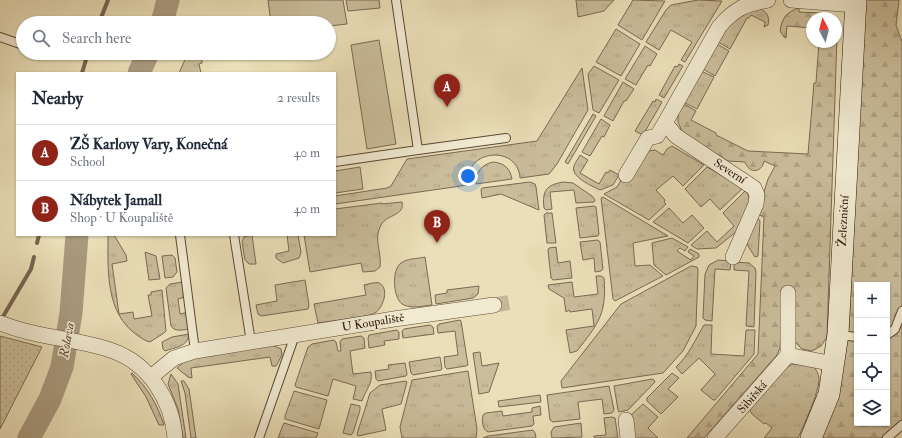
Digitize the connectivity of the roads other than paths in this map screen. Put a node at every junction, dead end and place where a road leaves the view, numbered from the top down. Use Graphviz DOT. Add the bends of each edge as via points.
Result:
graph roads {
  1 [pos="396,0"];
  2 [pos="768,0"];
  3 [pos="791,0"];
  4 [pos="856,2"];
  5 [pos="0,37"];
  6 [pos="16,43"];
  7 [pos="665,123"];
  8 [pos="506,138"];
  9 [pos="418,150"];
  10 [pos="336,162"];
  11 [pos="626,175"];
  12 [pos="180,236"];
  13 [pos="234,236"];
  14 [pos="733,258"];
  15 [pos="788,293"];
  16 [pos="494,305"];
  17 [pos="902,311"];
  18 [pos="2,324"];
  19 [pos="890,332"];
  20 [pos="295,335"];
  21 [pos="848,336"];
  22 [pos="252,342"];
  23 [pos="195,351"];
  24 [pos="788,355"];
  25 [pos="834,364"];
  26 [pos="151,377"];
  27 [pos="626,420"];
  28 [pos="902,425"];
  29 [pos="175,438"];
  30 [pos="259,438"];
  31 [pos="628,438"];
  32 [pos="715,438"];
  33 [pos="811,438"];
  34 [pos="887,438"];
  1 -- 9 [label="lane"];
  2 -- 7 [label="street" via="746,4 728,16 719,27"];
  3 -- 4 [label="street"];
  4 -- 21 [label="street, Železniční"];
  5 -- 6 [label="lane"];
  7 -- 11 [label="street" via="657,136 648,138"];
  7 -- 14 [label="street, Severní" via="676,136 754,188 757,195 756,204"];
  8 -- 9 [label="lane"];
  9 -- 10 [label="lane"];
  12 -- 23 [label="lane"];
  13 -- 22 [label="lane"];
  15 -- 24 [label="street"];
  16 -- 20 [label="street, U Koupaliště"];
  17 -- 19 [label="lane" via="895,329"];
  18 -- 26 [label="street" via="40,336 113,351 134,362"];
  20 -- 22 [label="street, U Koupaliště"];
  20 -- 30 [label="lane"];
  21 -- 25 [label="street, Železniční"];
  22 -- 23 [label="street, U Koupaliště"];
  23 -- 26 [label="street, U Koupaliště" via="174,358"];
  24 -- 25 [label="street"];
  24 -- 32 [label="street, Sibiřská"];
  25 -- 33 [label="street, Železniční" via="829,394"];
  26 -- 29 [label="street" via="159,388 172,418"];
  27 -- 31 [label="street"];
  28 -- 34 [label="lane"];
}
